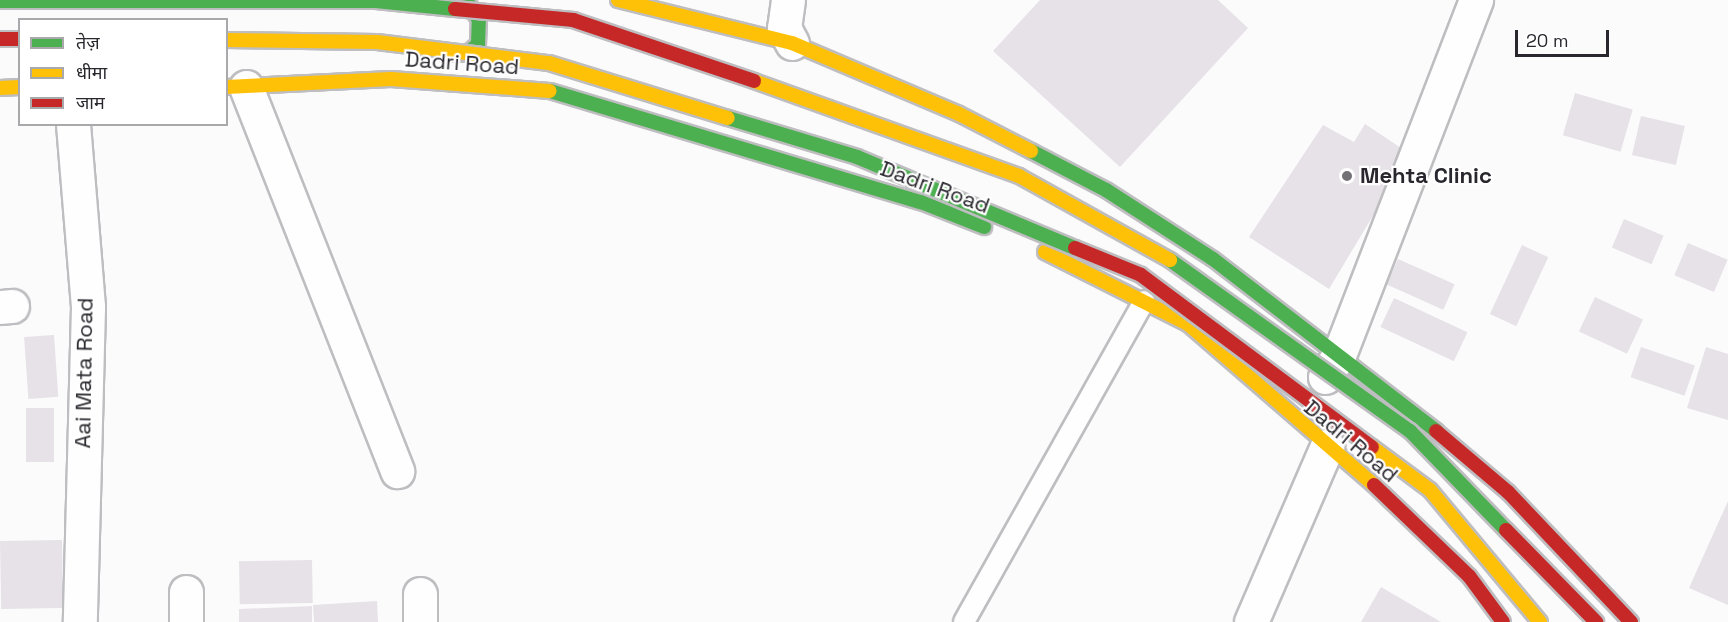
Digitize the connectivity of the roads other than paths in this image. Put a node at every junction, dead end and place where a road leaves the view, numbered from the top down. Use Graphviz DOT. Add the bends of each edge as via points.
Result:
graph roads {
  1 [pos="466,0"];
  2 [pos="618,0"];
  3 [pos="788,0"];
  4 [pos="1476,0"];
  5 [pos="0,1"];
  6 [pos="0,39"];
  7 [pos="18,39"];
  8 [pos="228,40"];
  9 [pos="792,43"];
  10 [pos="391,79"];
  11 [pos="18,87"];
  12 [pos="236,87"];
  13 [pos="0,88"];
  14 [pos="73,126"];
  15 [pos="1144,301"];
  16 [pos="1339,355"];
  17 [pos="1296,423"];
  18 [pos="1327,446"];
  19 [pos="397,471"];
  20 [pos="80,622"];
  21 [pos="964,622"];
  22 [pos="1251,622"];
  23 [pos="1503,622"];
  24 [pos="1540,622"];
  25 [pos="1596,622"];
  26 [pos="1631,622"];
  1 -- 10 [label="main road" via="480,20 476,48 468,54 408,57"];
  2 -- 9 [label="main road"];
  3 -- 9 [label="street" via="784,28"];
  4 -- 16 [label="street"];
  5 -- 25 [label="main road, bridge" via="376,1 573,20 863,117 1019,176 1158,251 1410,431"];
  6 -- 7 [label="main road"];
  8 -- 24 [label="main road, bridge" via="377,42 549,63 857,157 1141,275 1430,490"];
  9 -- 16 [label="main road" via="959,114 1106,190 1213,259"];
  10 -- 12 [label="main road, Dadri Road"];
  10 -- 15 [label="main road, Dadri Road" via="568,92 921,202 1070,262"];
  11 -- 13 [label="main road"];
  12 -- 19 [label="street"];
  14 -- 20 [label="street, Aai Mata Road" via="88,306"];
  15 -- 17 [label="main road, Dadri Road" via="1188,324"];
  15 -- 21 [label="lane"];
  16 -- 17 [label="street"];
  16 -- 26 [label="main road" via="1508,492"];
  17 -- 18 [label="main road, Dadri Road"];
  18 -- 22 [label="street"];
  18 -- 23 [label="main road, Dadri Road" via="1469,576"];
}
